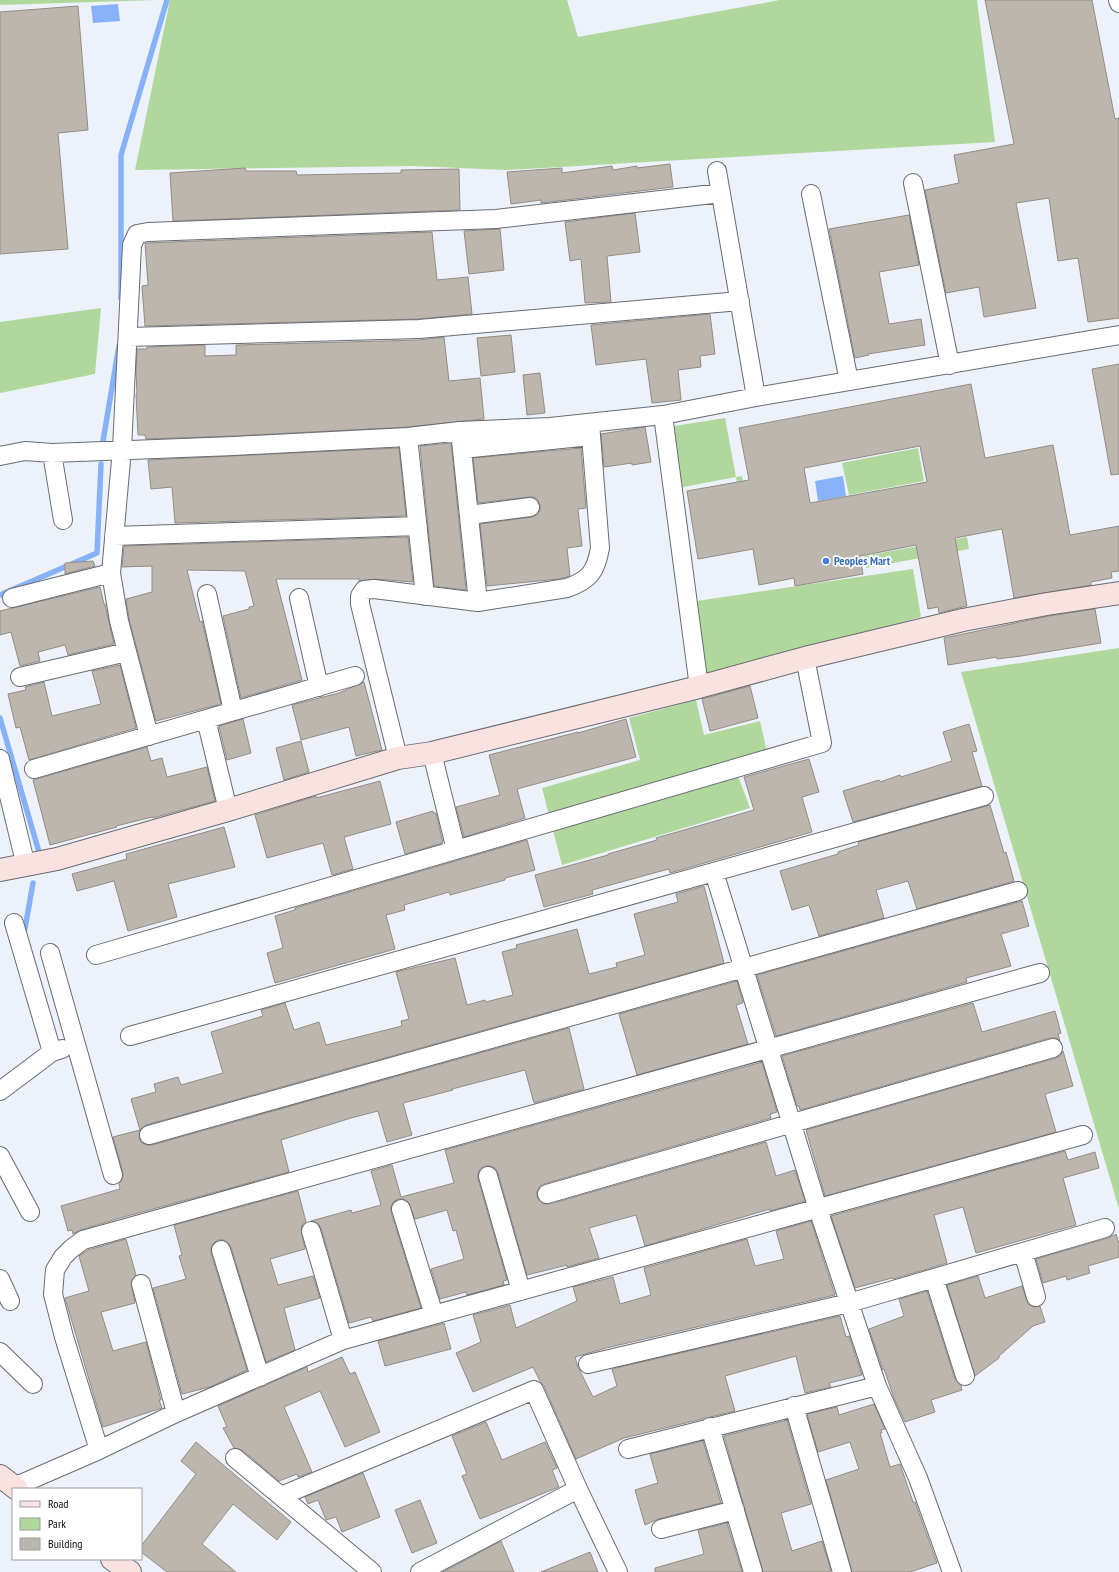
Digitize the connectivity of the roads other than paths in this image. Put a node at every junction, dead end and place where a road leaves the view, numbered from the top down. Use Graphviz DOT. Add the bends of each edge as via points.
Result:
graph roads {
  1 [pos="717,171"];
  2 [pos="913,183"];
  3 [pos="721,193"];
  4 [pos="811,194"];
  5 [pos="740,301"];
  6 [pos="1119,335"];
  7 [pos="128,337"];
  8 [pos="950,365"];
  9 [pos="849,381"];
  10 [pos="756,397"];
  11 [pos="663,416"];
  12 [pos="590,429"];
  13 [pos="460,431"];
  14 [pos="408,437"];
  15 [pos="122,449"];
  16 [pos="462,449"];
  17 [pos="52,453"];
  18 [pos="0,456"];
  19 [pos="530,507"];
  20 [pos="469,515"];
  21 [pos="63,520"];
  22 [pos="418,526"];
  23 [pos="114,536"];
  24 [pos="111,573"];
  25 [pos="1119,593"];
  26 [pos="207,594"];
  27 [pos="425,596"];
  28 [pos="12,598"];
  29 [pos="299,598"];
  30 [pos="478,602"];
  31 [pos="127,652"];
  32 [pos="805,658"];
  33 [pos="355,676"];
  34 [pos="20,677"];
  35 [pos="319,687"];
  36 [pos="699,687"];
  37 [pos="233,711"];
  38 [pos="206,719"];
  39 [pos="149,736"];
  40 [pos="432,753"];
  41 [pos="398,758"];
  42 [pos="0,759"];
  43 [pos="34,769"];
  44 [pos="984,796"];
  45 [pos="228,810"];
  46 [pos="456,850"];
  47 [pos="26,866"];
  48 [pos="0,870"];
  49 [pos="714,872"];
  50 [pos="1018,891"];
  51 [pos="14,923"];
  52 [pos="50,953"];
  53 [pos="96,955"];
  54 [pos="744,968"];
  55 [pos="1040,973"];
  56 [pos="130,1036"];
  57 [pos="76,1043"];
  58 [pos="1053,1048"];
  59 [pos="770,1049"];
  60 [pos="52,1052"];
  61 [pos="0,1090"];
  62 [pos="792,1123"];
  63 [pos="150,1135"];
  64 [pos="1083,1135"];
  65 [pos="0,1156"];
  66 [pos="114,1175"];
  67 [pos="488,1176"];
  68 [pos="6,1182"];
  69 [pos="547,1194"];
  70 [pos="401,1209"];
  71 [pos="818,1209"];
  72 [pos="30,1212"];
  73 [pos="1106,1228"];
  74 [pos="311,1231"];
  75 [pos="221,1250"];
  76 [pos="1023,1252"];
  77 [pos="934,1278"];
  78 [pos="0,1279"];
  79 [pos="141,1284"];
  80 [pos="521,1292"];
  81 [pos="1036,1297"];
  82 [pos="10,1301"];
  83 [pos="849,1303"];
  84 [pos="434,1315"];
  85 [pos="343,1340"];
  86 [pos="0,1352"];
  87 [pos="588,1364"];
  88 [pos="965,1376"];
  89 [pos="260,1377"];
  90 [pos="33,1384"];
  91 [pos="877,1386"];
  92 [pos="794,1406"];
  93 [pos="176,1413"];
  94 [pos="710,1427"];
  95 [pos="628,1449"];
  96 [pos="99,1450"];
  97 [pos="235,1458"];
  98 [pos="10,1484"];
  99 [pos="578,1489"];
  100 [pos="280,1496"];
  101 [pos="735,1510"];
  102 [pos="661,1529"];
  103 [pos="113,1560"];
  104 [pos="130,1572"];
  105 [pos="372,1572"];
  106 [pos="420,1572"];
  107 [pos="618,1572"];
  108 [pos="753,1572"];
  109 [pos="842,1572"];
  110 [pos="951,1572"];
  1 -- 3 [label="street"];
  2 -- 8 [label="street"];
  3 -- 5 [label="street"];
  3 -- 7 [label="street" via="496,219 137,234 132,245"];
  4 -- 9 [label="street"];
  5 -- 7 [label="street" via="419,329"];
  5 -- 10 [label="street"];
  6 -- 8 [label="street"];
  7 -- 15 [label="street"];
  8 -- 9 [label="street"];
  9 -- 10 [label="street"];
  10 -- 11 [label="street"];
  11 -- 12 [label="street"];
  11 -- 36 [label="street"];
  12 -- 13 [label="street" via="550,427"];
  12 -- 16 [label="street"];
  12 -- 30 [label="street" via="600,548 597,563 590,575 580,584 567,588"];
  13 -- 14 [label="street"];
  13 -- 16 [label="street"];
  14 -- 15 [label="street"];
  14 -- 22 [label="street"];
  15 -- 17 [label="street"];
  15 -- 23 [label="street"];
  16 -- 20 [label="street"];
  17 -- 18 [label="street" via="25,451"];
  17 -- 21 [label="street"];
  19 -- 20 [label="street"];
  20 -- 30 [label="street"];
  22 -- 23 [label="street"];
  22 -- 27 [label="street"];
  23 -- 24 [label="street"];
  24 -- 28 [label="street"];
  24 -- 31 [label="street"];
  25 -- 32 [label="street" via="963,620"];
  26 -- 37 [label="street"];
  27 -- 30 [label="street"];
  27 -- 41 [label="street" via="374,588 364,590 360,596"];
  29 -- 35 [label="street"];
  31 -- 34 [label="street"];
  31 -- 39 [label="street"];
  32 -- 36 [label="street"];
  32 -- 46 [label="street" via="822,744"];
  33 -- 35 [label="street"];
  35 -- 37 [label="street"];
  36 -- 40 [label="street"];
  37 -- 38 [label="street"];
  38 -- 39 [label="street"];
  38 -- 45 [label="street"];
  39 -- 43 [label="street"];
  40 -- 41 [label="street"];
  40 -- 46 [label="street"];
  41 -- 45 [label="street"];
  42 -- 47 [label="street"];
  44 -- 49 [label="street"];
  45 -- 47 [label="street"];
  46 -- 53 [label="street"];
  47 -- 48 [label="street"];
  49 -- 54 [label="street"];
  49 -- 56 [label="street"];
  50 -- 54 [label="street"];
  51 -- 60 [label="street"];
  52 -- 57 [label="street"];
  54 -- 59 [label="street"];
  54 -- 63 [label="street"];
  55 -- 59 [label="street"];
  57 -- 60 [label="street"];
  57 -- 66 [label="street"];
  58 -- 62 [label="street"];
  59 -- 62 [label="street"];
  59 -- 96 [label="street" via="83,1240 70,1249 55,1270 53,1294"];
  60 -- 61 [label="street"];
  62 -- 69 [label="street"];
  62 -- 71 [label="street"];
  64 -- 71 [label="street"];
  65 -- 68 [label="street"];
  67 -- 80 [label="street"];
  68 -- 72 [label="street"];
  70 -- 84 [label="street"];
  71 -- 80 [label="street"];
  71 -- 83 [label="street"];
  73 -- 76 [label="street"];
  74 -- 85 [label="street"];
  75 -- 89 [label="street"];
  76 -- 77 [label="street"];
  76 -- 81 [label="street"];
  77 -- 83 [label="street"];
  77 -- 88 [label="street"];
  78 -- 82 [label="street"];
  79 -- 93 [label="street"];
  80 -- 84 [label="street"];
  83 -- 87 [label="street"];
  83 -- 91 [label="street"];
  84 -- 85 [label="street"];
  85 -- 89 [label="street"];
  86 -- 90 [label="street"];
  89 -- 93 [label="street"];
  91 -- 92 [label="street"];
  91 -- 110 [label="street" via="918,1478"];
  92 -- 94 [label="street"];
  92 -- 109 [label="street"];
  93 -- 96 [label="street"];
  94 -- 95 [label="street"];
  94 -- 101 [label="street"];
  96 -- 98 [label="street"];
  97 -- 100 [label="street"];
  99 -- 100 [label="street" via="534,1390"];
  99 -- 106 [label="street"];
  99 -- 107 [label="street"];
  100 -- 105 [label="street"];
  101 -- 102 [label="street"];
  101 -- 108 [label="street"];
  103 -- 104 [label="street"];
}
